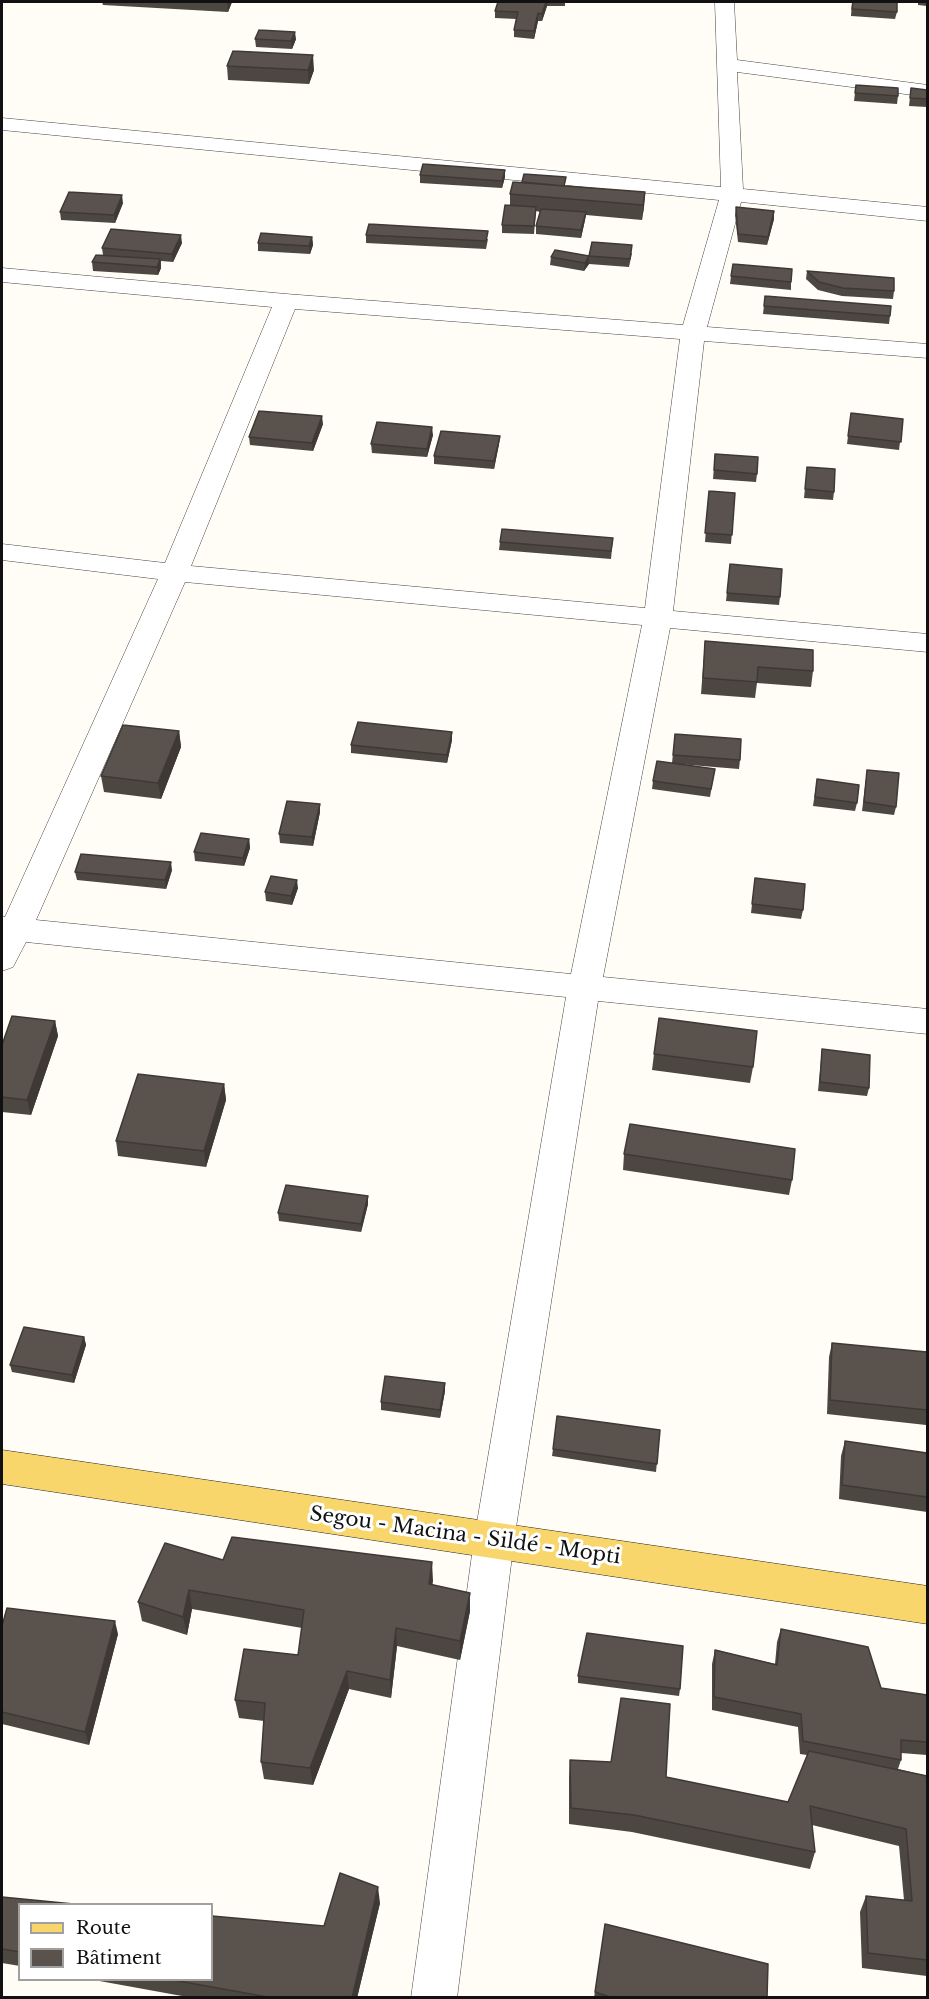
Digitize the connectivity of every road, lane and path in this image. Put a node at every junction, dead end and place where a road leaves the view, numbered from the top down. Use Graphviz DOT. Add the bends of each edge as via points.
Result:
graph roads {
  1 [pos="724,2"];
  2 [pos="727,65"];
  3 [pos="927,91"];
  4 [pos="2,124"];
  5 [pos="732,194"];
  6 [pos="927,214"];
  7 [pos="2,274"];
  8 [pos="286,301"];
  9 [pos="693,333"];
  10 [pos="927,351"];
  11 [pos="2,552"];
  12 [pos="175,573"];
  13 [pos="658,617"];
  14 [pos="927,643"];
  15 [pos="5,939"];
  16 [pos="584,988"];
  17 [pos="927,1023"];
  18 [pos="2,1467"];
  19 [pos="494,1540"];
  20 [pos="927,1605"];
  21 [pos="434,1998"];
  1 -- 2 [label="street"];
  2 -- 3 [label="street"];
  2 -- 5 [label="street"];
  4 -- 5 [label="street"];
  5 -- 6 [label="street"];
  5 -- 9 [label="street"];
  7 -- 8 [label="street"];
  8 -- 9 [label="street"];
  8 -- 12 [label="street"];
  9 -- 10 [label="street"];
  9 -- 13 [label="street"];
  11 -- 12 [label="street"];
  12 -- 13 [label="street"];
  12 -- 15 [label="street"];
  13 -- 14 [label="street"];
  13 -- 16 [label="street"];
  15 -- 16 [label="street"];
  16 -- 17 [label="street"];
  16 -- 19 [label="street"];
  18 -- 19 [label="main road, Segou - Macina - Sildé - Mopti"];
  19 -- 20 [label="main road, Segou - Macina - Sildé - Mopti"];
  19 -- 21 [label="street"];
}
